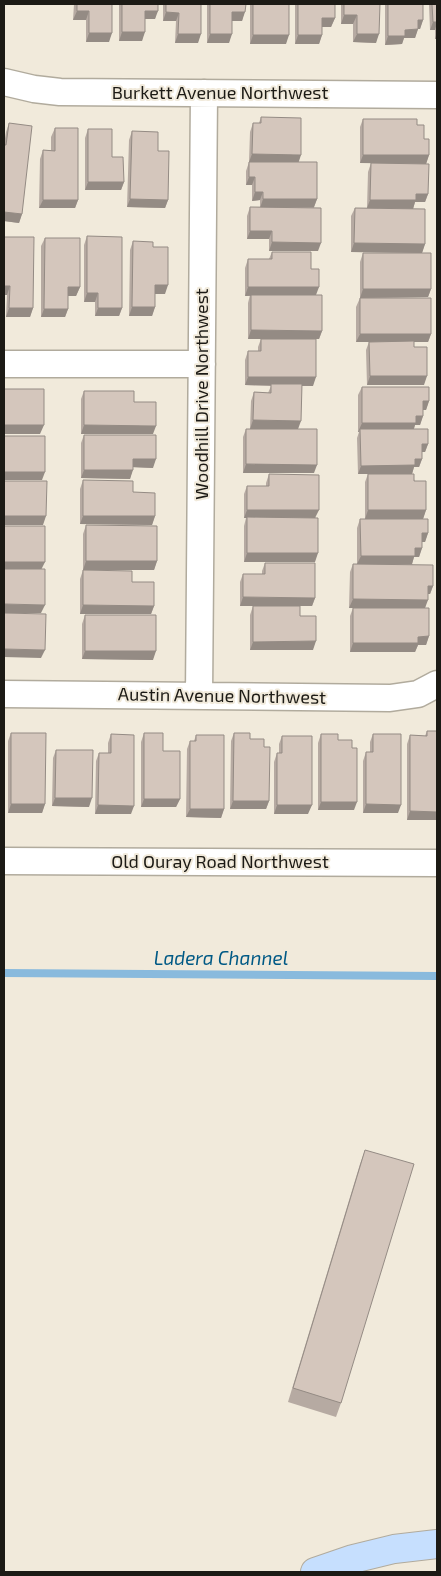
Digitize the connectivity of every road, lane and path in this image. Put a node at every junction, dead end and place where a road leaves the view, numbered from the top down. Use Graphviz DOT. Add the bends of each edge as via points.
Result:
graph roads {
  1 [pos="4,82"];
  2 [pos="204,93"];
  3 [pos="437,95"];
  4 [pos="4,364"];
  5 [pos="202,364"];
  6 [pos="437,684"];
  7 [pos="4,694"];
  8 [pos="199,696"];
  9 [pos="4,861"];
  10 [pos="437,863"];
  11 [pos="437,1544"];
  12 [pos="315,1572"];
  1 -- 2 [label="street, Burkett Avenue Northwest" via="60,92"];
  2 -- 3 [label="street, Burkett Avenue Northwest"];
  2 -- 5 [label="street, Woodhill Drive Northwest"];
  4 -- 5 [label="street"];
  5 -- 8 [label="street, Woodhill Drive Northwest"];
  6 -- 8 [label="street, Austin Avenue Northwest" via="418,694 390,698"];
  7 -- 8 [label="street, Austin Avenue Northwest"];
  9 -- 10 [label="street, Old Ouray Road Northwest"];
  11 -- 12 [label="street" via="394,1549"];
}
